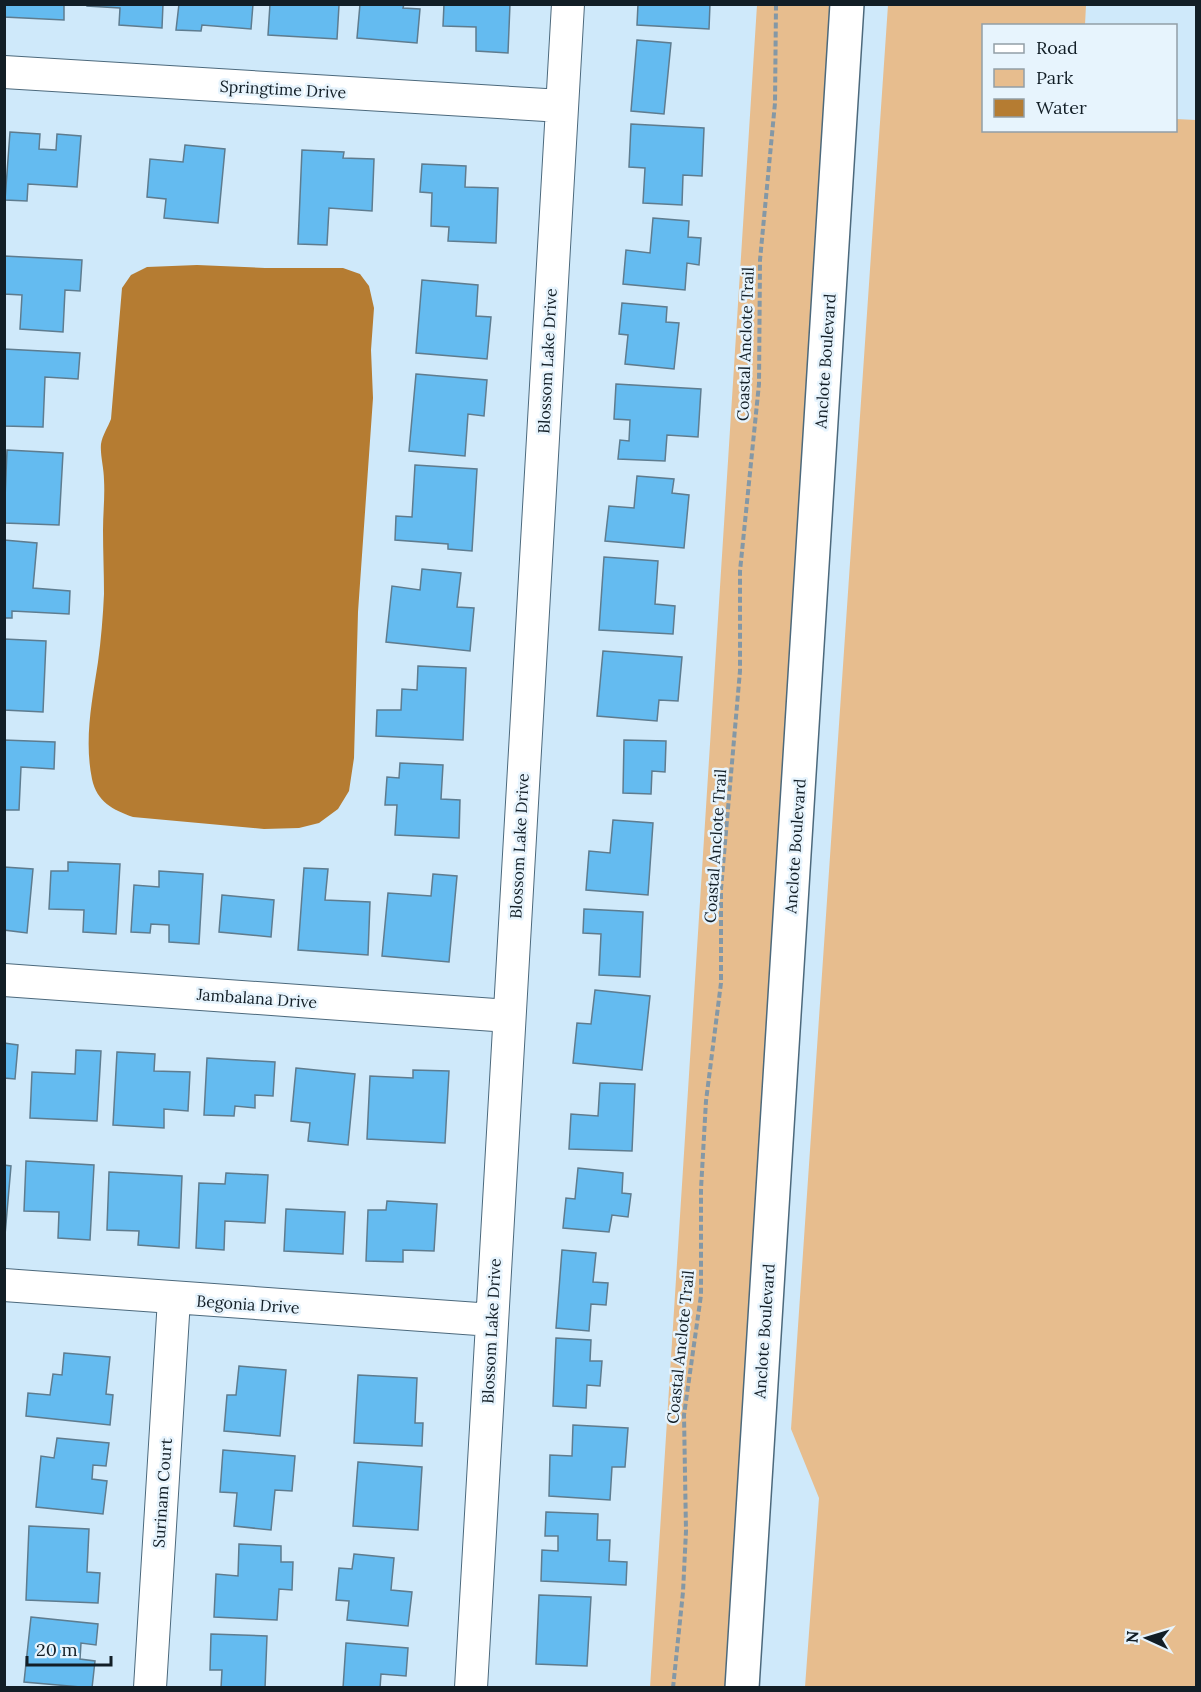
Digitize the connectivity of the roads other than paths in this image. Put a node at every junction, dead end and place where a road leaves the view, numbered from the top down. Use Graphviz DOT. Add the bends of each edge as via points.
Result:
graph roads {
  1 [pos="568,4"];
  2 [pos="847,4"];
  3 [pos="4,72"];
  4 [pos="562,106"];
  5 [pos="4,980"];
  6 [pos="509,1016"];
  7 [pos="4,1285"];
  8 [pos="174,1299"];
  9 [pos="492,1320"];
  10 [pos="150,1688"];
  11 [pos="471,1688"];
  12 [pos="742,1688"];
  1 -- 4 [label="street, Blossom Lake Drive"];
  2 -- 12 [label="street, Anclote Boulevard"];
  3 -- 4 [label="street, Springtime Drive"];
  4 -- 6 [label="street, Blossom Lake Drive"];
  5 -- 6 [label="street, Jambalana Drive"];
  6 -- 9 [label="street, Blossom Lake Drive"];
  7 -- 8 [label="street, Begonia Drive"];
  8 -- 9 [label="street, Begonia Drive"];
  8 -- 10 [label="street, Surinam Court"];
  9 -- 11 [label="street, Blossom Lake Drive"];
}
